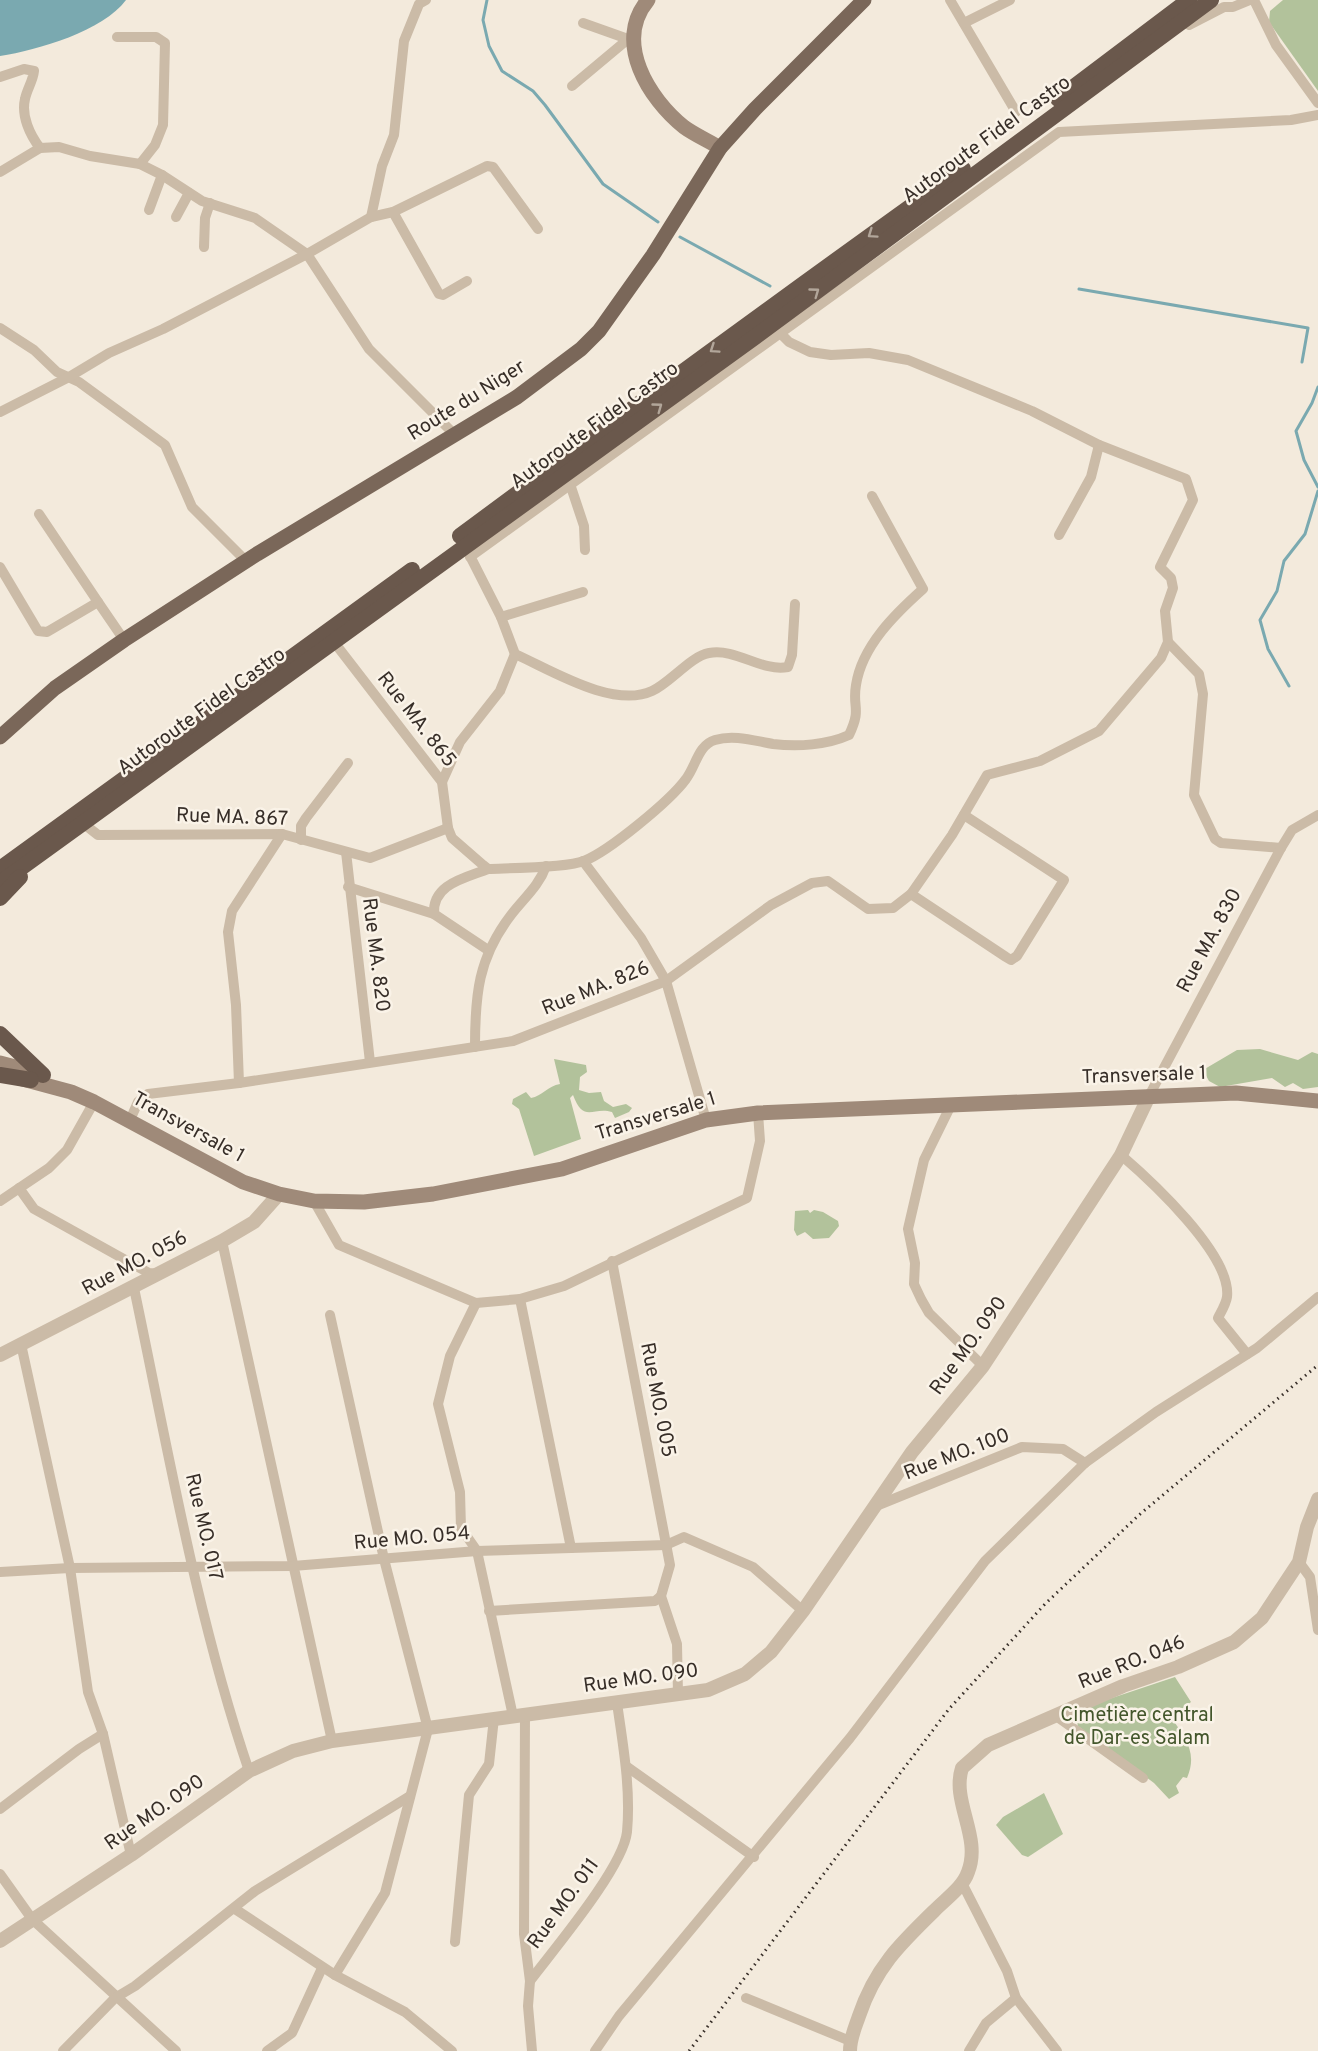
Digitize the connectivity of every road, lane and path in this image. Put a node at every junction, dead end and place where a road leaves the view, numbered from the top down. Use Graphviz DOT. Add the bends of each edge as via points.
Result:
graph roads {
  1 [pos="426,0"];
  2 [pos="648,0"];
  3 [pos="864,0"];
  4 [pos="950,0"];
  5 [pos="1010,0"];
  6 [pos="1189,0"];
  7 [pos="1211,0"];
  8 [pos="1252,0"];
  9 [pos="964,22"];
  10 [pos="583,23"];
  11 [pos="117,37"];
  12 [pos="630,37"];
  13 [pos="1154,43"];
  14 [pos="0,77"];
  15 [pos="572,86"];
  16 [pos="1318,103"];
  17 [pos="1016,112"];
  18 [pos="1318,115"];
  19 [pos="40,148"];
  20 [pos="720,148"];
  21 [pos="140,164"];
  22 [pos="0,172"];
  23 [pos="162,175"];
  24 [pos="189,194"];
  25 [pos="210,203"];
  26 [pos="149,210"];
  27 [pos="393,212"];
  28 [pos="176,217"];
  29 [pos="371,217"];
  30 [pos="538,229"];
  31 [pos="204,247"];
  32 [pos="307,254"];
  33 [pos="467,281"];
  34 [pos="0,328"];
  35 [pos="781,334"];
  36 [pos="69,377"];
  37 [pos="0,412"];
  38 [pos="454,434"];
  39 [pos="1099,445"];
  40 [pos="570,483"];
  41 [pos="872,496"];
  42 [pos="39,514"];
  43 [pos="1059,535"];
  44 [pos="585,550"];
  45 [pos="467,552"];
  46 [pos="246,561"];
  47 [pos="0,567"];
  48 [pos="583,592"];
  49 [pos="98,602"];
  50 [pos="795,604"];
  51 [pos="501,617"];
  52 [pos="124,640"];
  53 [pos="334,642"];
  54 [pos="1168,642"];
  55 [pos="515,654"];
  56 [pos="0,737"];
  57 [pos="348,763"];
  58 [pos="442,782"];
  59 [pos="964,814"];
  60 [pos="1318,815"];
  61 [pos="84,824"];
  62 [pos="448,828"];
  63 [pos="282,834"];
  64 [pos="301,840"];
  65 [pos="1281,848"];
  66 [pos="44,851"];
  67 [pos="346,852"];
  68 [pos="583,861"];
  69 [pos="546,866"];
  70 [pos="0,869"];
  71 [pos="488,869"];
  72 [pos="0,883"];
  73 [pos="348,887"];
  74 [pos="911,894"];
  75 [pos="0,898"];
  76 [pos="434,914"];
  77 [pos="488,950"];
  78 [pos="666,981"];
  79 [pos="1,1038"];
  80 [pos="475,1047"];
  81 [pos="370,1062"];
  82 [pos="0,1063"];
  83 [pos="0,1074"];
  84 [pos="37,1078"];
  85 [pos="239,1083"];
  86 [pos="1149,1096"];
  87 [pos="1318,1101"];
  88 [pos="94,1102"];
  89 [pos="952,1104"];
  90 [pos="758,1113"];
  91 [pos="130,1120"];
  92 [pos="706,1120"];
  93 [pos="1121,1155"];
  94 [pos="20,1188"];
  95 [pos="279,1194"];
  96 [pos="314,1200"];
  97 [pos="0,1201"];
  98 [pos="222,1240"];
  99 [pos="612,1261"];
  100 [pos="159,1274"];
  101 [pos="134,1288"];
  102 [pos="1318,1297"];
  103 [pos="520,1299"];
  104 [pos="476,1303"];
  105 [pos="330,1315"];
  106 [pos="21,1344"];
  107 [pos="0,1354"];
  108 [pos="1247,1354"];
  109 [pos="983,1366"];
  110 [pos="1085,1463"];
  111 [pos="1318,1499"];
  112 [pos="876,1506"];
  113 [pos="666,1545"];
  114 [pos="571,1548"];
  115 [pos="477,1551"];
  116 [pos="384,1559"];
  117 [pos="1299,1562"];
  118 [pos="293,1566"];
  119 [pos="70,1568"];
  120 [pos="193,1568"];
  121 [pos="0,1572"];
  122 [pos="661,1596"];
  123 [pos="489,1611"];
  124 [pos="803,1611"];
  125 [pos="1318,1630"];
  126 [pos="678,1695"];
  127 [pos="617,1703"];
  128 [pos="519,1715"];
  129 [pos="1056,1716"];
  130 [pos="494,1718"];
  131 [pos="428,1728"];
  132 [pos="103,1734"];
  133 [pos="332,1741"];
  134 [pos="626,1766"];
  135 [pos="249,1771"];
  136 [pos="1143,1778"];
  137 [pos="410,1796"];
  138 [pos="0,1809"];
  139 [pos="131,1855"];
  140 [pos="754,1857"];
  141 [pos="0,1874"];
  142 [pos="962,1883"];
  143 [pos="235,1909"];
  144 [pos="32,1919"];
  145 [pos="0,1941"];
  146 [pos="455,1942"];
  147 [pos="322,1968"];
  148 [pos="335,1975"];
  149 [pos="530,1981"];
  150 [pos="115,1998"];
  151 [pos="746,1998"];
  152 [pos="1016,1998"];
  153 [pos="850,2046"];
  154 [pos="63,2051"];
  155 [pos="176,2051"];
  156 [pos="267,2051"];
  157 [pos="452,2051"];
  158 [pos="532,2051"];
  159 [pos="595,2051"];
  160 [pos="969,2051"];
  161 [pos="1057,2051"];
  1 -- 29 [label="street" via="419,4 404,41 394,135 382,166"];
  2 -- 12 [label="main road"];
  3 -- 20 [label="main road, Route du Niger"];
  4 -- 9 [label="street"];
  5 -- 9 [label="street"];
  6 -- 70 [label="highway, Autoroute Fidel Castro, one-way" via="1007,138"];
  7 -- 13 [label="highway, Autoroute Fidel Castro"];
  8 -- 13 [label="street" via="1213,11"];
  8 -- 16 [label="street" via="1276,45"];
  9 -- 17 [label="street"];
  10 -- 12 [label="street"];
  11 -- 21 [label="street" via="156,37 165,43 163,125"];
  12 -- 15 [label="street"];
  12 -- 20 [label="main road" via="650,92 685,127"];
  45 -- 13 [label="highway, Autoroute Fidel Castro, one-way"];
  14 -- 19 [label="street" via="24,69 34,71 24,100 24,115 30,135"];
  18 -- 35 [label="street" via="1291,120 1059,132"];
  19 -- 21 [label="street" via="59,147"];
  19 -- 22 [label="street"];
  20 -- 38 [label="main road, Route du Niger" via="599,331 518,397"];
  21 -- 23 [label="street"];
  23 -- 24 [label="street"];
  23 -- 26 [label="street"];
  24 -- 25 [label="street"];
  24 -- 28 [label="street"];
  25 -- 31 [label="street"];
  25 -- 32 [label="street" via="255,218"];
  27 -- 29 [label="street"];
  27 -- 30 [label="street" via="490,166"];
  27 -- 33 [label="street" via="439,294"];
  29 -- 32 [label="street"];
  32 -- 36 [label="street" via="163,329 109,352"];
  32 -- 38 [label="street" via="369,350"];
  34 -- 36 [label="street"];
  35 -- 39 [label="street" via="810,352 869,353 908,360 1032,411"];
  35 -- 40 [label="street"];
  36 -- 37 [label="street"];
  36 -- 46 [label="street" via="165,445 192,507"];
  38 -- 46 [label="main road, Route du Niger"];
  39 -- 43 [label="street" via="1090,477"];
  39 -- 54 [label="street" via="1186,479 1192,489 1193,500 1160,567 1171,578 1173,588 1165,611"];
  40 -- 44 [label="street" via="584,526"];
  40 -- 45 [label="street"];
  41 -- 68 [label="street" via="923,590 879,634 860,672 856,687 858,716 849,735 811,744 730,737 713,740 703,746 687,779 665,803"];
  42 -- 49 [label="street"];
  45 -- 51 [label="street"];
  45 -- 53 [label="highway, Autoroute Fidel Castro"];
  46 -- 52 [label="main road, Route du Niger"];
  47 -- 49 [label="street" via="38,631 47,632"];
  48 -- 51 [label="street"];
  49 -- 52 [label="street"];
  50 -- 55 [label="street" via="788,667 778,669 727,652 706,653 652,691 631,697 590,688"];
  51 -- 55 [label="street"];
  52 -- 56 [label="main road, Route du Niger" via="55,688"];
  53 -- 58 [label="street, Rue MA. 865"];
  53 -- 61 [label="highway, Autoroute Fidel Castro"];
  54 -- 59 [label="street, Rue MA. 826" via="1161,658 1099,730 1040,760 987,775"];
  54 -- 65 [label="street" via="1199,674 1203,694 1194,795 1215,839 1221,843"];
  55 -- 58 [label="street" via="500,691 460,742"];
  57 -- 64 [label="street" via="301,826"];
  58 -- 62 [label="street, Rue MA. 865"];
  59 -- 74 [label="street, Rue MA. 826"];
  59 -- 74 [label="street" via="1064,880 1017,956 1011,960 1005,957"];
  60 -- 65 [label="street, Rue MA. 830" via="1292,830"];
  61 -- 63 [label="street, Rue MA. 867" via="98,835"];
  61 -- 66 [label="highway, Autoroute Fidel Castro"];
  62 -- 67 [label="street, Rue MA. 867" via="370,858"];
  62 -- 71 [label="street" via="452,838"];
  63 -- 64 [label="street, Rue MA. 867"];
  63 -- 85 [label="street" via="232,911 228,932"];
  64 -- 67 [label="street, Rue MA. 867"];
  65 -- 86 [label="street, Rue MA. 830"];
  66 -- 72 [label="highway, Autoroute Fidel Castro"];
  66 -- 75 [label="highway"];
  67 -- 73 [label="street, Rue MA. 820"];
  68 -- 69 [label="street"];
  68 -- 78 [label="street" via="641,938"];
  69 -- 71 [label="street"];
  69 -- 77 [label="street" via="540,882"];
  71 -- 76 [label="street" via="458,880 437,894"];
  73 -- 76 [label="street"];
  73 -- 81 [label="street, Rue MA. 820"];
  74 -- 78 [label="street, Rue MA. 826" via="893,908 868,909 828,881 812,883 771,906"];
  76 -- 77 [label="street"];
  77 -- 80 [label="street" via="475,1005"];
  78 -- 80 [label="street, Rue MA. 826" via="513,1041"];
  78 -- 92 [label="street"];
  79 -- 84 [label="highway"];
  80 -- 81 [label="street, Rue MA. 826"];
  81 -- 85 [label="street, Rue MA. 826"];
  82 -- 84 [label="main road, Transversale 1"];
  83 -- 84 [label="highway"];
  84 -- 88 [label="main road, Transversale 1"];
  85 -- 91 [label="street, Rue MA. 826" via="148,1094 138,1102"];
  86 -- 87 [label="main road, Transversale 1" via="1236,1093"];
  86 -- 89 [label="main road, Transversale 1"];
  86 -- 93 [label="street, Rue MO. 090"];
  88 -- 91 [label="main road, Transversale 1"];
  88 -- 94 [label="street" via="67,1150"];
  89 -- 90 [label="main road, Transversale 1"];
  89 -- 109 [label="street" via="924,1161 908,1229 915,1263 914,1284 929,1313"];
  90 -- 92 [label="main road, Transversale 1"];
  90 -- 99 [label="street" via="760,1141 747,1198"];
  91 -- 95 [label="main road, Transversale 1" via="243,1182"];
  92 -- 96 [label="main road, Transversale 1" via="562,1169 433,1194 364,1202"];
  93 -- 108 [label="street" via="1203,1237 1220,1270 1227,1296 1218,1318"];
  93 -- 109 [label="street, Rue MO. 090"];
  94 -- 97 [label="street"];
  94 -- 100 [label="street" via="34,1209 149,1273"];
  95 -- 96 [label="main road, Transversale 1"];
  95 -- 98 [label="street, Rue MO. 056" via="254,1222"];
  96 -- 104 [label="street" via="339,1245"];
  98 -- 100 [label="street, Rue MO. 056"];
  98 -- 118 [label="street"];
  99 -- 103 [label="street" via="564,1286"];
  99 -- 113 [label="street, Rue MO. 005"];
  100 -- 101 [label="street, Rue MO. 056"];
  101 -- 106 [label="street, Rue MO. 056"];
  101 -- 120 [label="street, Rue MO. 017"];
  102 -- 108 [label="street"];
  103 -- 104 [label="street"];
  103 -- 114 [label="street"];
  104 -- 115 [label="street" via="450,1356 438,1404 460,1492 461,1527"];
  105 -- 116 [label="street"];
  106 -- 107 [label="street, Rue MO. 056"];
  106 -- 119 [label="street"];
  108 -- 110 [label="street"];
  109 -- 112 [label="street, Rue MO. 090" via="912,1452"];
  110 -- 112 [label="street, Rue MO. 100" via="1063,1449 1022,1447"];
  110 -- 140 [label="street" via="985,1561"];
  111 -- 117 [label="street, Rue RO. 046"];
  112 -- 124 [label="street, Rue MO. 090"];
  113 -- 114 [label="street, Rue MO. 054"];
  113 -- 122 [label="street, Rue MO. 005" via="670,1565"];
  113 -- 124 [label="street, Rue MO. 054" via="684,1537 753,1567"];
  114 -- 115 [label="street, Rue MO. 054"];
  115 -- 116 [label="street, Rue MO. 054"];
  115 -- 123 [label="street"];
  116 -- 118 [label="street, Rue MO. 054"];
  116 -- 131 [label="street"];
  117 -- 125 [label="street" via="1310,1577"];
  117 -- 129 [label="street, Rue RO. 046" via="1262,1618 1234,1642"];
  118 -- 120 [label="street, Rue MO. 054"];
  118 -- 133 [label="street"];
  119 -- 120 [label="street, Rue MO. 054"];
  119 -- 121 [label="street, Rue MO. 054"];
  119 -- 132 [label="street" via="88,1692"];
  120 -- 135 [label="street, Rue MO. 017" via="230,1714"];
  122 -- 123 [label="street" via="655,1602"];
  122 -- 126 [label="street" via="677,1644"];
  123 -- 128 [label="street"];
  124 -- 126 [label="street, Rue MO. 090" via="771,1652 746,1674 708,1690"];
  126 -- 127 [label="street, Rue MO. 090"];
  127 -- 128 [label="street, Rue MO. 090"];
  127 -- 134 [label="street, Rue MO. 011"];
  128 -- 130 [label="street, Rue MO. 090"];
  128 -- 149 [label="street" via="524,1934"];
  129 -- 136 [label="street"];
  129 -- 142 [label="street, Rue RO. 046" via="988,1745 962,1768 960,1786 971,1836 971,1857"];
  130 -- 131 [label="street, Rue MO. 090"];
  130 -- 146 [label="street" via="489,1764 469,1795"];
  131 -- 133 [label="street, Rue MO. 090"];
  131 -- 137 [label="street"];
  132 -- 138 [label="street"];
  132 -- 139 [label="street"];
  133 -- 135 [label="street, Rue MO. 090" via="293,1750"];
  134 -- 140 [label="street"];
  134 -- 149 [label="street, Rue MO. 011" via="627,1833 613,1868"];
  135 -- 139 [label="street, Rue MO. 090"];
  137 -- 143 [label="street" via="255,1891"];
  137 -- 148 [label="street" via="385,1893"];
  139 -- 144 [label="street, Rue MO. 090"];
  140 -- 159 [label="street" via="619,2016"];
  141 -- 144 [label="street"];
  142 -- 152 [label="street" via="1007,1971"];
  142 -- 153 [label="street, Rue RO. 046" via="878,1971"];
  143 -- 147 [label="street"];
  143 -- 150 [label="street"];
  144 -- 145 [label="street, Rue MO. 090"];
  144 -- 150 [label="street"];
  147 -- 148 [label="street"];
  147 -- 156 [label="street" via="292,2033"];
  148 -- 157 [label="street" via="405,2012"];
  149 -- 158 [label="street"];
  150 -- 154 [label="street"];
  150 -- 155 [label="street"];
  151 -- 153 [label="street"];
  152 -- 160 [label="street" via="986,2024"];
  152 -- 161 [label="street"];
}
